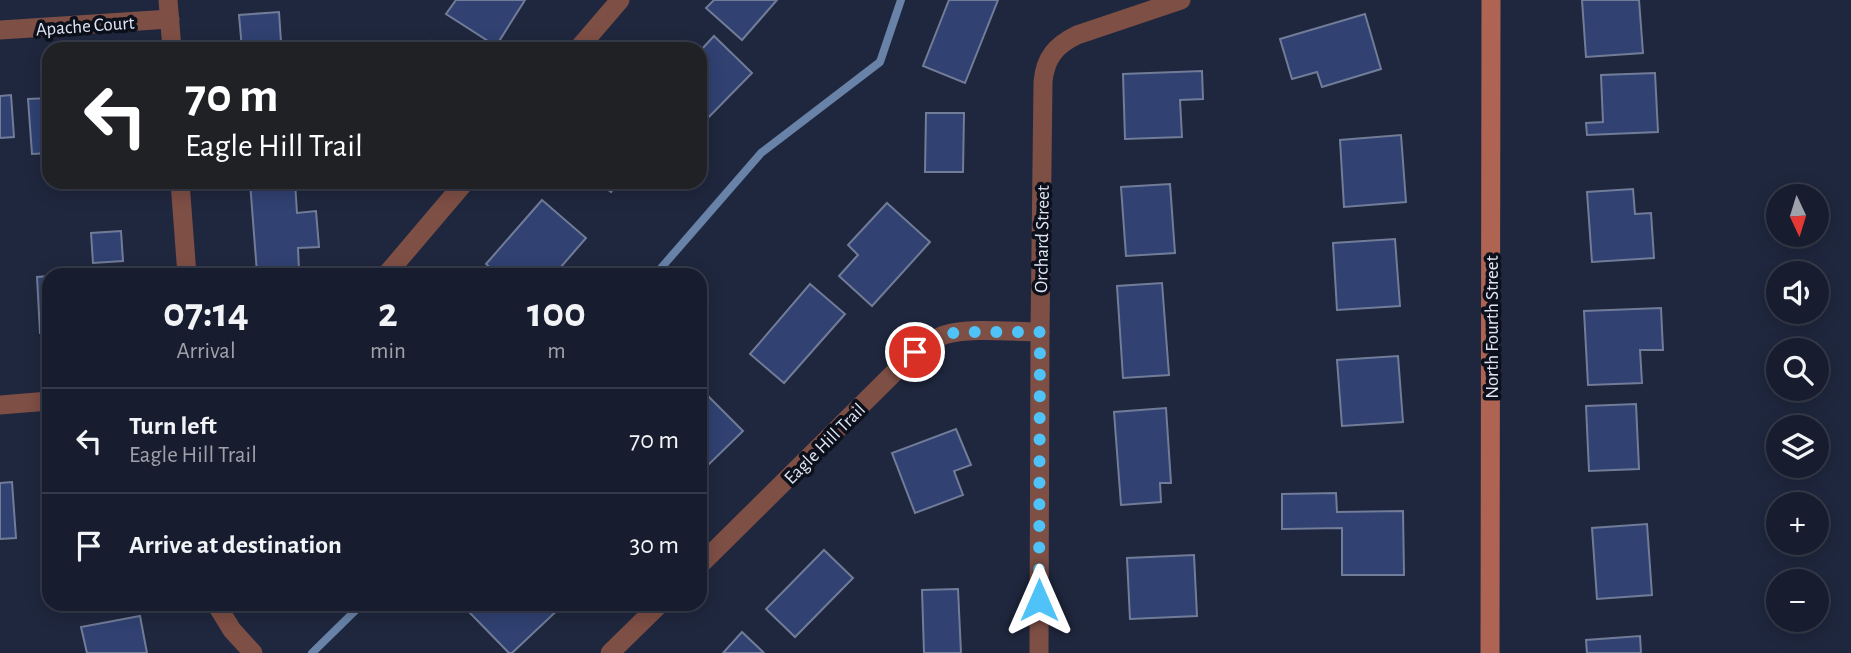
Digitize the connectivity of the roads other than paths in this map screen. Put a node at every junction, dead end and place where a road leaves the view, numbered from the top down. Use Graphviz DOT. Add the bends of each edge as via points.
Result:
graph roads {
  1 [pos="620,0"];
  2 [pos="1181,0"];
  3 [pos="1491,0"];
  4 [pos="169,10"];
  5 [pos="0,30"];
  6 [pos="171,42"];
  7 [pos="584,42"];
  8 [pos="181,189"];
  9 [pos="459,189"];
  10 [pos="186,268"];
  11 [pos="392,268"];
  12 [pos="1040,332"];
  13 [pos="42,402"];
  14 [pos="0,405"];
  15 [pos="707,558"];
  16 [pos="220,611"];
  17 [pos="653,611"];
  18 [pos="253,653"];
  19 [pos="610,653"];
  20 [pos="1039,653"];
  21 [pos="1490,653"];
  1 -- 7 [label="street"];
  2 -- 12 [label="street, Orchard Street" via="1077,35 1058,46 1047,62"];
  3 -- 21 [label="main road, North Fourth Street"];
  4 -- 5 [label="street, Apache Court"];
  4 -- 6 [label="street"];
  8 -- 10 [label="street"];
  9 -- 11 [label="street"];
  12 -- 15 [label="street, Eagle Hill Trail" via="957,332 928,343"];
  12 -- 20 [label="street, Orchard Street"];
  13 -- 14 [label="street"];
  16 -- 18 [label="street"];
  17 -- 19 [label="street"];
}
